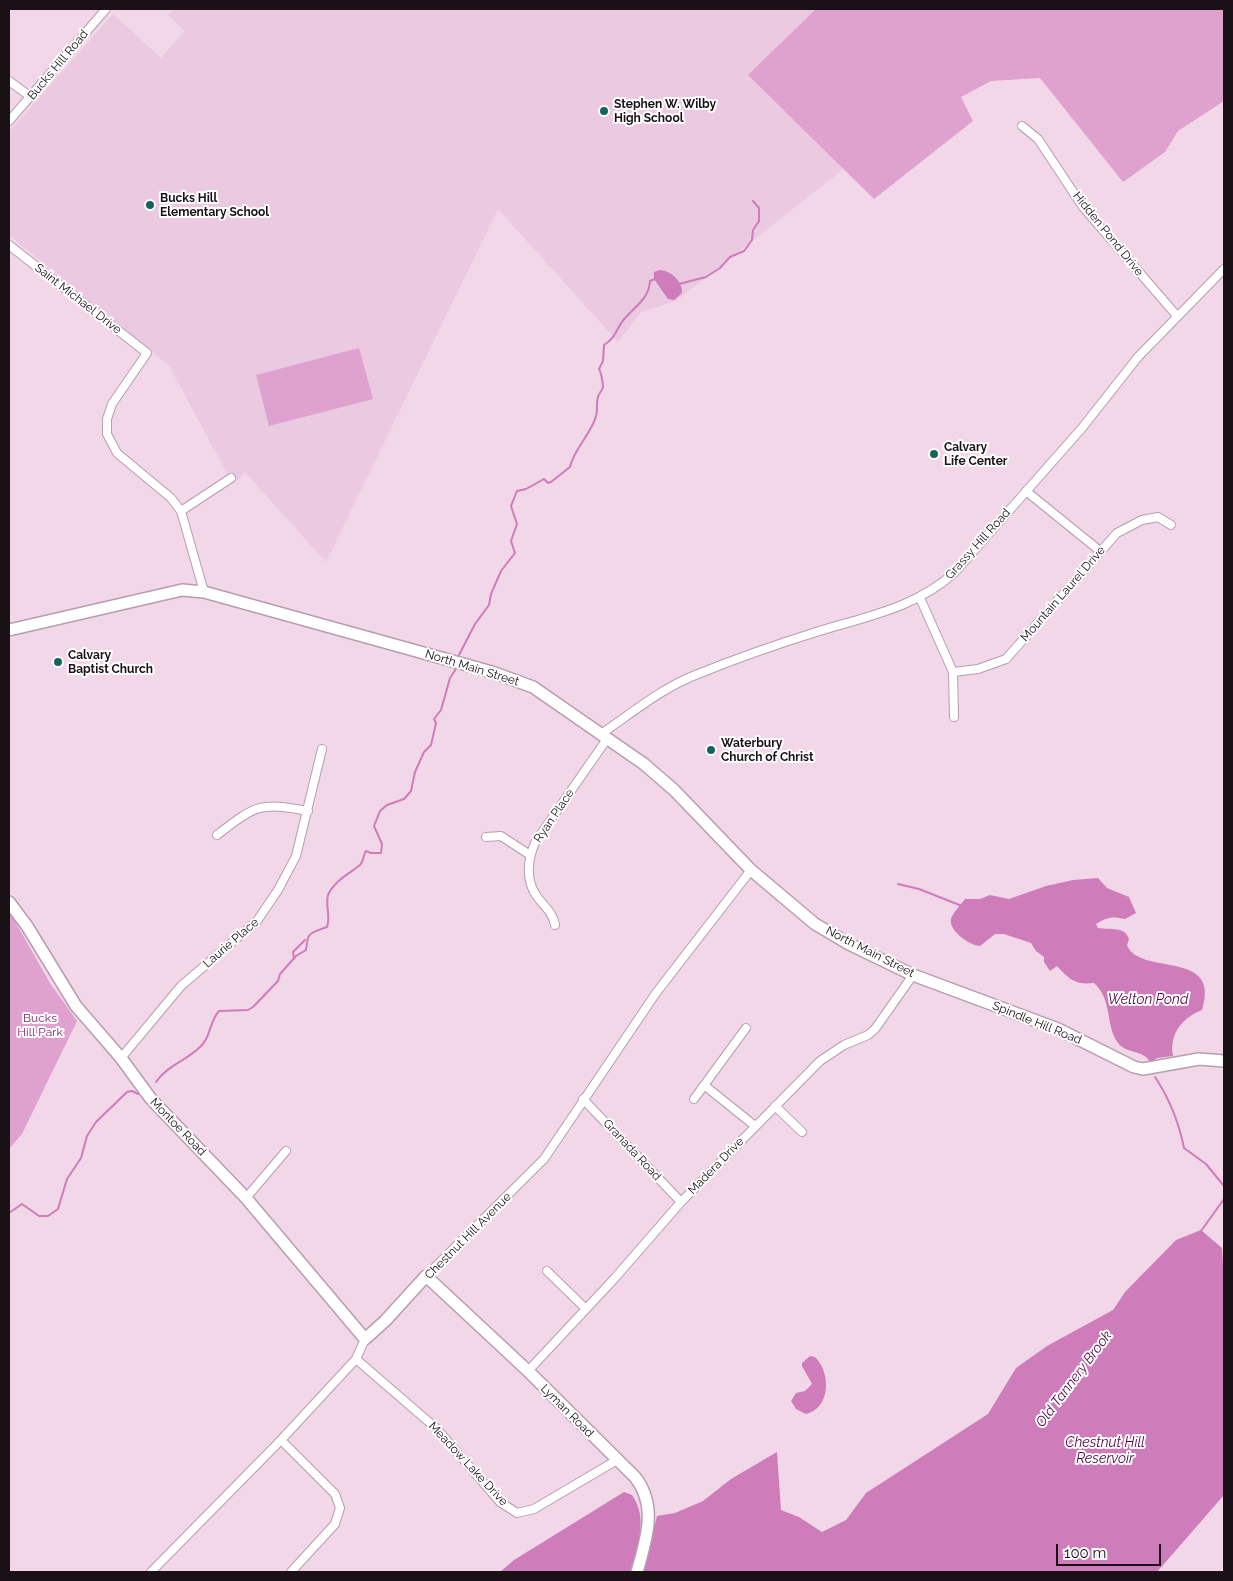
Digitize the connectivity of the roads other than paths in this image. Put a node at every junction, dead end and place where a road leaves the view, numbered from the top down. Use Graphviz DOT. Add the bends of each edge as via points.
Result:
graph roads {
  1 [pos="106,9"];
  2 [pos="9,81"];
  3 [pos="31,97"];
  4 [pos="9,121"];
  5 [pos="1022,126"];
  6 [pos="9,245"];
  7 [pos="1224,269"];
  8 [pos="1177,316"];
  9 [pos="231,478"];
  10 [pos="1026,491"];
  11 [pos="181,511"];
  12 [pos="1171,525"];
  13 [pos="1100,551"];
  14 [pos="204,592"];
  15 [pos="920,598"];
  16 [pos="9,630"];
  17 [pos="953,672"];
  18 [pos="954,717"];
  19 [pos="604,737"];
  20 [pos="322,749"];
  21 [pos="308,811"];
  22 [pos="217,836"];
  23 [pos="486,837"];
  24 [pos="530,855"];
  25 [pos="751,870"];
  26 [pos="9,902"];
  27 [pos="555,925"];
  28 [pos="913,975"];
  29 [pos="937,982"];
  30 [pos="746,1028"];
  31 [pos="121,1058"];
  32 [pos="1224,1061"];
  33 [pos="704,1085"];
  34 [pos="582,1099"];
  35 [pos="694,1099"];
  36 [pos="775,1106"];
  37 [pos="755,1126"];
  38 [pos="802,1132"];
  39 [pos="286,1151"];
  40 [pos="246,1198"];
  41 [pos="680,1202"];
  42 [pos="546,1271"];
  43 [pos="426,1276"];
  44 [pos="584,1308"];
  45 [pos="365,1339"];
  46 [pos="356,1359"];
  47 [pos="528,1371"];
  48 [pos="281,1440"];
  49 [pos="617,1460"];
  50 [pos="151,1572"];
  51 [pos="291,1572"];
  52 [pos="637,1572"];
  1 -- 3 [label="street, Bucks Hill Road"];
  2 -- 3 [label="street"];
  3 -- 4 [label="street, Bucks Hill Road"];
  5 -- 8 [label="street, Hidden Pond Drive" via="1038,139 1083,207"];
  6 -- 11 [label="street, Saint Michael Drive" via="147,353 112,404 107,434 117,453 171,498"];
  7 -- 8 [label="street, Grassy Hill Road"];
  8 -- 10 [label="street, Grassy Hill Road" via="1138,357"];
  9 -- 11 [label="street"];
  10 -- 13 [label="street"];
  10 -- 15 [label="street, Grassy Hill Road" via="955,572"];
  11 -- 14 [label="street"];
  12 -- 13 [label="street, Mountain Laurel Drive" via="1158,517 1142,520 1117,533"];
  13 -- 17 [label="street, Mountain Laurel Drive" via="1006,658 978,669"];
  14 -- 16 [label="main road, North Main Street" via="182,590"];
  14 -- 19 [label="main road, North Main Street" via="492,672 533,687"];
  15 -- 17 [label="street"];
  15 -- 19 [label="street, Grassy Hill Road" via="697,674 661,693"];
  17 -- 18 [label="street"];
  19 -- 24 [label="street, Ryan Place"];
  19 -- 25 [label="main road, North Main Street" via="644,764 674,790"];
  20 -- 21 [label="street, Laurie Place"];
  21 -- 22 [label="street" via="275,805 260,806"];
  21 -- 31 [label="street, Laurie Place" via="296,856 257,922 181,986"];
  23 -- 24 [label="street" via="501,836"];
  24 -- 27 [label="street, Ryan Place" via="532,887 551,913"];
  25 -- 28 [label="main road, North Main Street" via="815,924"];
  25 -- 34 [label="street, Chestnut Hill Avenue" via="656,993"];
  26 -- 31 [label="main road, Montoe Road" via="76,1006"];
  28 -- 29 [label="main road, North Main Street"];
  28 -- 36 [label="street, Madera Drive" via="868,1035 820,1060"];
  29 -- 32 [label="main road, Spindle Hill Road" via="1058,1029 1134,1067 1200,1059"];
  30 -- 33 [label="street"];
  31 -- 40 [label="main road, Montoe Road" via="151,1099"];
  33 -- 35 [label="street"];
  33 -- 37 [label="street"];
  34 -- 41 [label="street, Granada Road"];
  34 -- 43 [label="street, Chestnut Hill Avenue" via="544,1159"];
  36 -- 37 [label="street, Madera Drive"];
  36 -- 38 [label="street"];
  37 -- 41 [label="street, Madera Drive"];
  39 -- 40 [label="street"];
  40 -- 45 [label="main road, Montoe Road"];
  41 -- 44 [label="street, Madera Drive" via="614,1279"];
  42 -- 44 [label="street"];
  43 -- 45 [label="main road, Chestnut Hill Avenue"];
  43 -- 47 [label="main road, Lyman Road"];
  44 -- 47 [label="street, Madera Drive"];
  45 -- 46 [label="street, Chestnut Hill Avenue"];
  46 -- 48 [label="street, Chestnut Hill Avenue"];
  46 -- 49 [label="street, Meadow Lake Drive" via="437,1429 500,1502 517,1513 534,1509"];
  47 -- 49 [label="main road, Lyman Road"];
  48 -- 50 [label="street, Chestnut Hill Avenue"];
  48 -- 51 [label="street" via="335,1494 340,1508 335,1524"];
  49 -- 52 [label="main road, Lyman Road" via="640,1484 648,1505 647,1536"];
}
